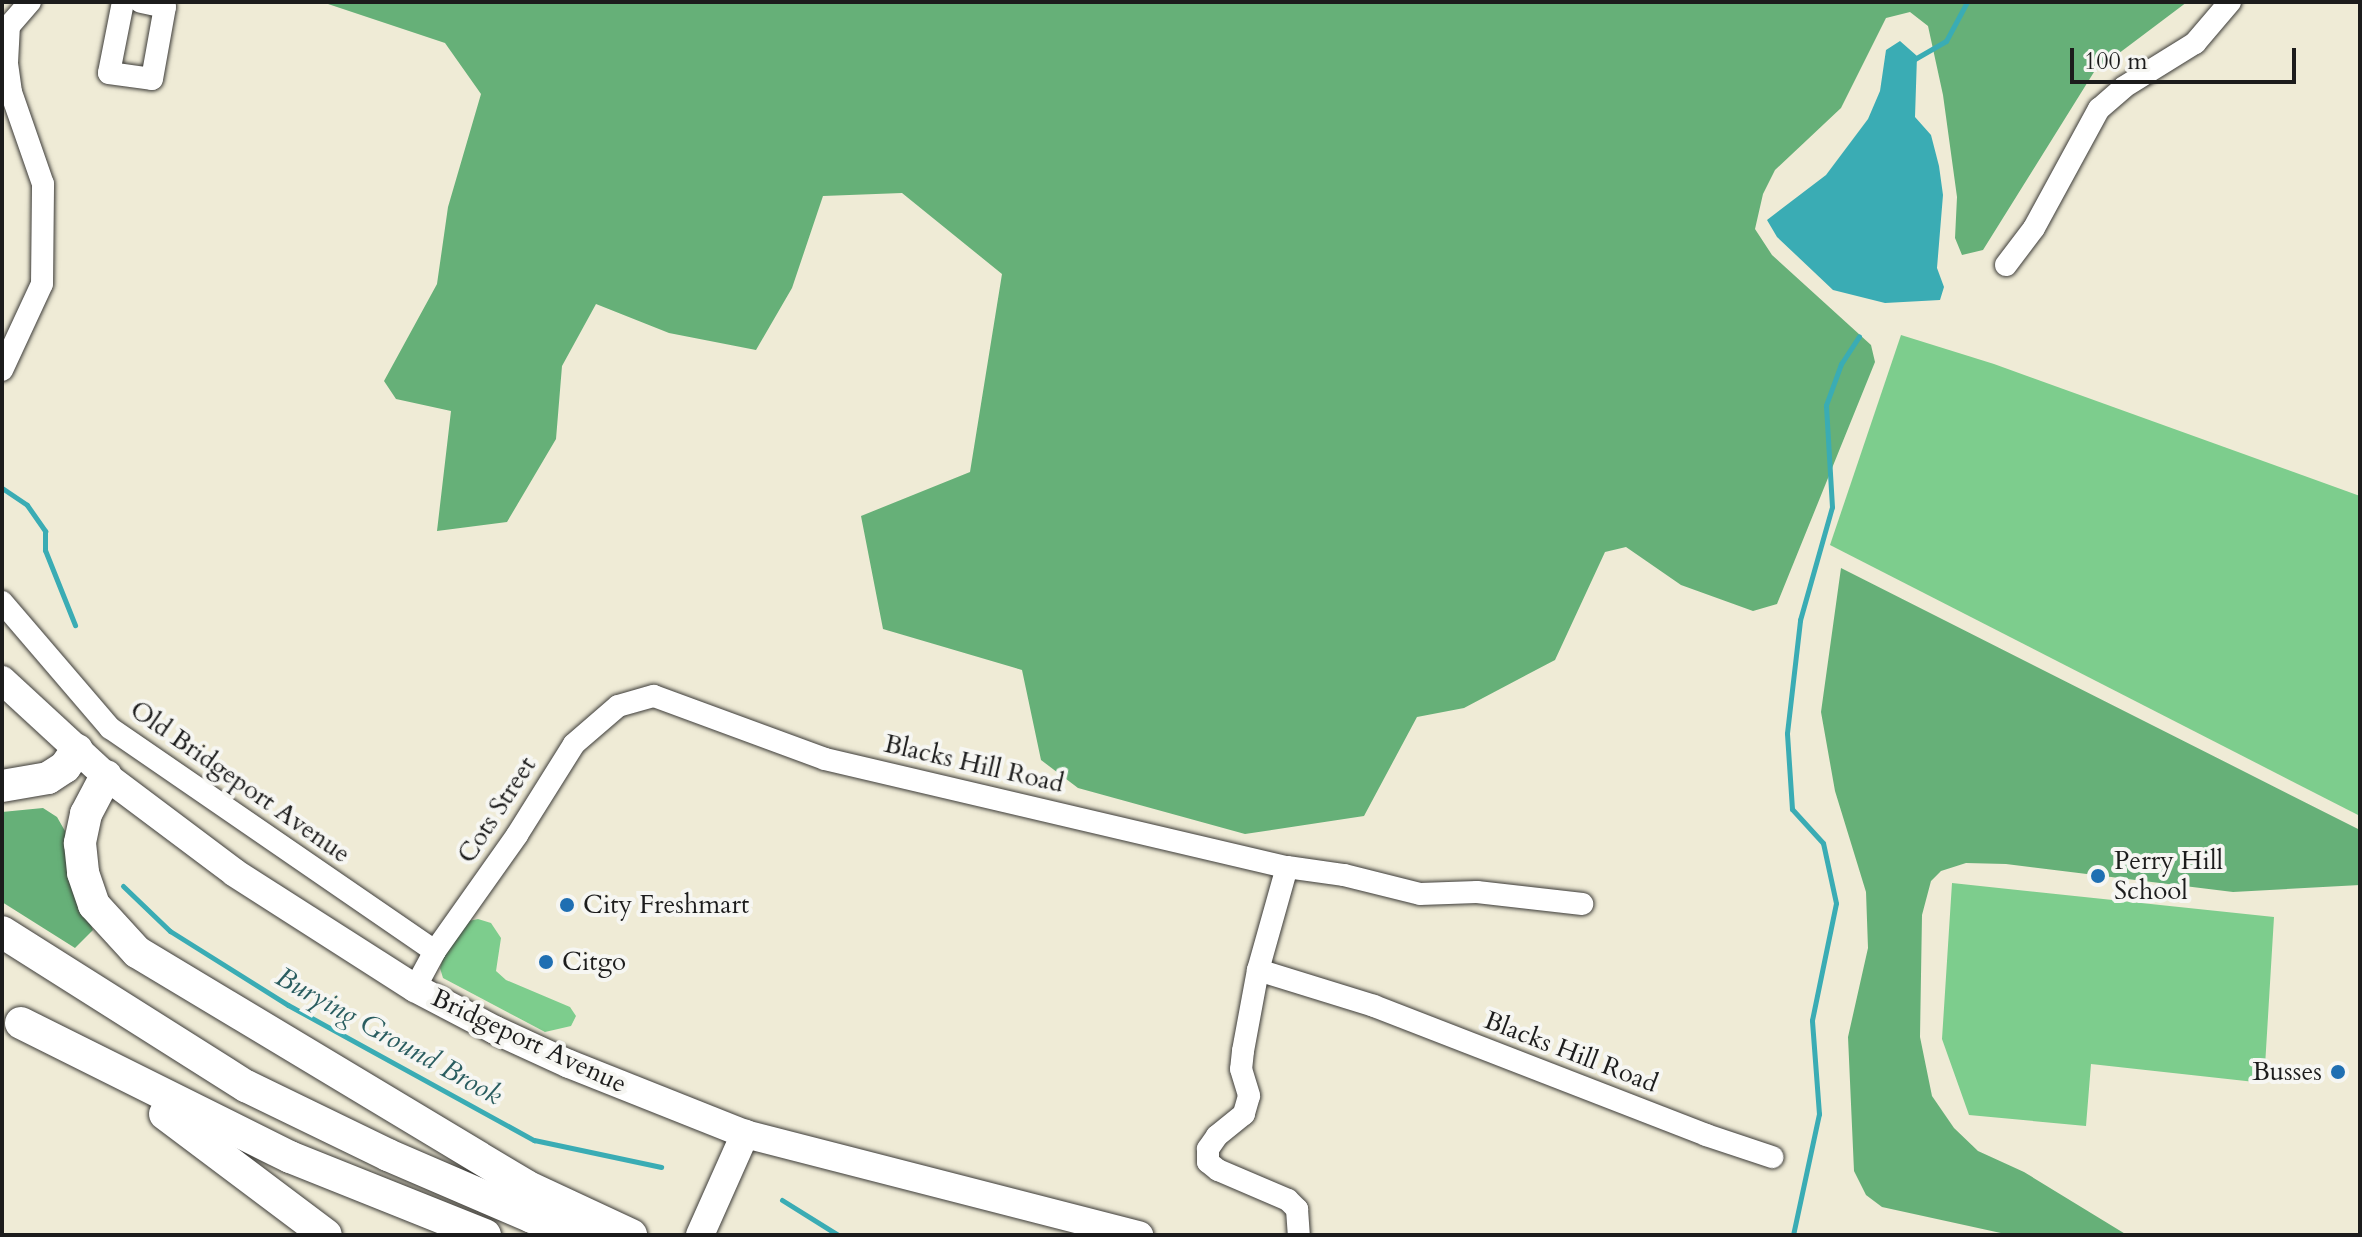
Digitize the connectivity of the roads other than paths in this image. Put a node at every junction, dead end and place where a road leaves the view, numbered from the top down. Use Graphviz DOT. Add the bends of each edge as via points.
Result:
graph roads {
  1 [pos="30,2"];
  2 [pos="141,2"];
  3 [pos="2230,2"];
  4 [pos="114,6"];
  5 [pos="6,25"];
  6 [pos="2006,265"];
  7 [pos="2,370"];
  8 [pos="2,602"];
  9 [pos="2,680"];
  10 [pos="654,696"];
  11 [pos="77,750"];
  12 [pos="106,776"];
  13 [pos="2,786"];
  14 [pos="1287,867"];
  15 [pos="1582,904"];
  16 [pos="2,932"];
  17 [pos="435,951"];
  18 [pos="1258,970"];
  19 [pos="415,988"];
  20 [pos="11,1017"];
  21 [pos="745,1134"];
  22 [pos="1772,1157"];
  23 [pos="326,1235"];
  24 [pos="485,1235"];
  25 [pos="594,1235"];
  26 [pos="631,1235"];
  27 [pos="700,1235"];
  28 [pos="1139,1235"];
  29 [pos="1299,1235"];
  1 -- 5 [label="street"];
  2 -- 4 [label="street" via="165,7 152,79 109,73"];
  3 -- 6 [label="street" via="2195,43 2099,109 2034,228"];
  5 -- 7 [label="street" via="11,92 43,184 43,239 42,284"];
  8 -- 17 [label="street, Old Bridgeport Avenue" via="110,728"];
  9 -- 11 [label="main road, Bridgeport Avenue"];
  10 -- 14 [label="street, Blacks Hill Road" via="825,759"];
  10 -- 17 [label="street, Cots Street" via="618,706 574,744"];
  11 -- 12 [label="main road, Bridgeport Avenue"];
  11 -- 13 [label="highway" via="48,778"];
  12 -- 19 [label="main road, Bridgeport Avenue" via="235,873"];
  12 -- 26 [label="highway" via="86,814 80,843 83,873 94,905 137,952 526,1186"];
  14 -- 15 [label="street, Blacks Hill Road" via="1420,894 1477,892"];
  14 -- 18 [label="street"];
  16 -- 25 [label="highway" via="246,1086 532,1217"];
  17 -- 19 [label="street, Cots Street"];
  18 -- 22 [label="street, Blacks Hill Road" via="1374,1006"];
  18 -- 29 [label="street" via="1241,1069 1249,1096 1244,1114 1208,1149 1208,1162 1288,1200 1297,1209"];
  19 -- 21 [label="main road, Bridgeport Avenue" via="569,1064"];
  20 -- 23 [label="highway" via="143,1098"];
  20 -- 24 [label="highway" via="290,1157"];
  21 -- 27 [label="main road"];
  21 -- 28 [label="main road, Bridgeport Avenue"];
}
